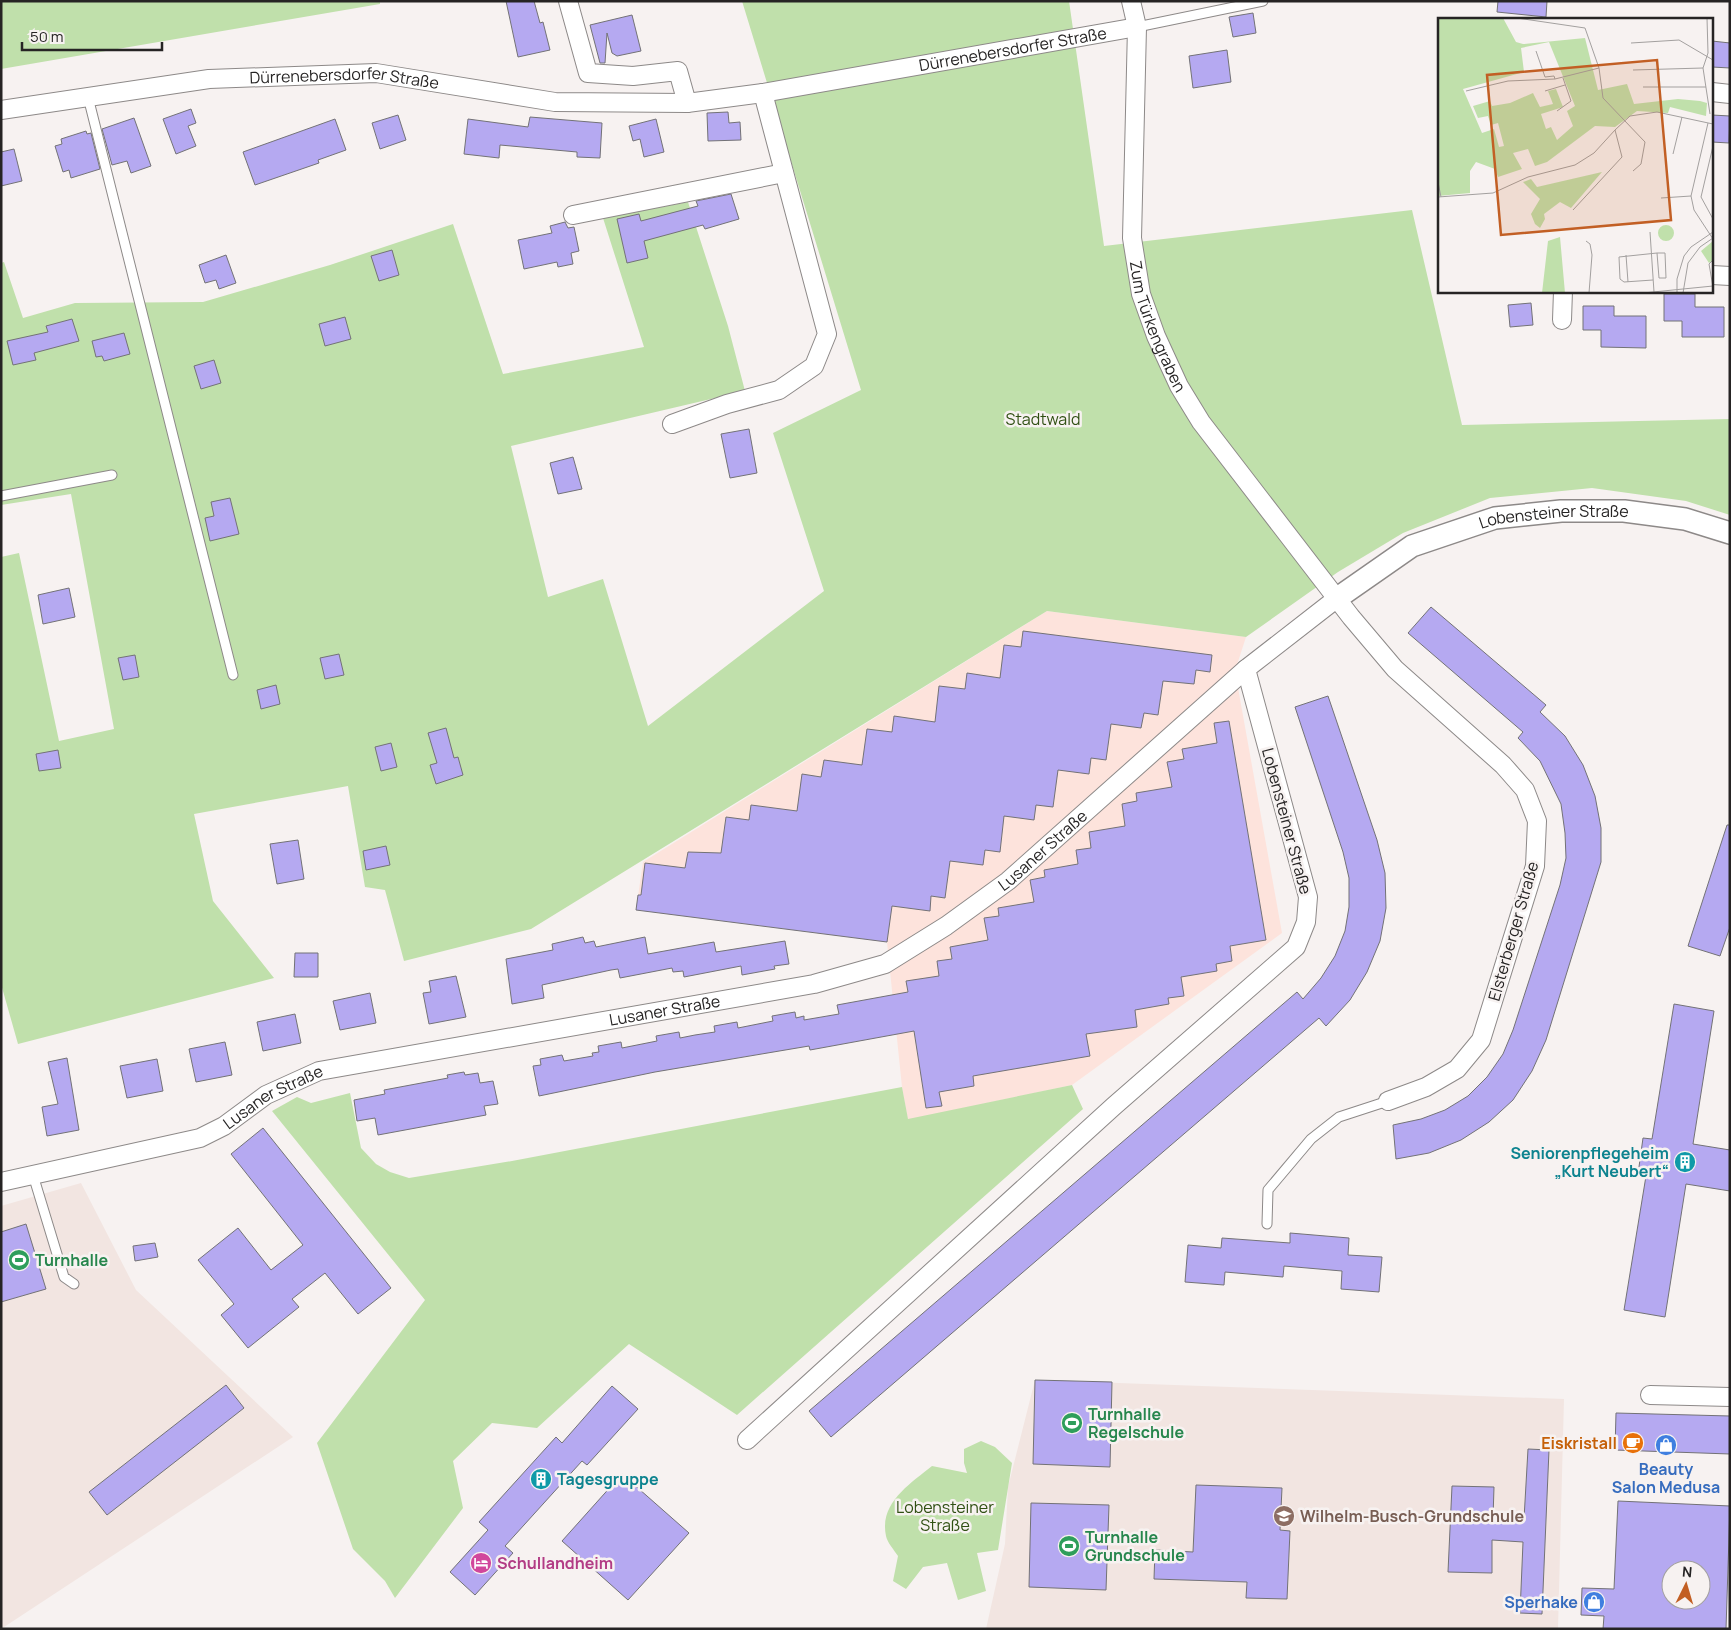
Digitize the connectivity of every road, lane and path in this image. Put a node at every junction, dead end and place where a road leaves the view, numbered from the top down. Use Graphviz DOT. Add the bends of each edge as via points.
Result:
graph roads {
  1 [pos="568,1"];
  2 [pos="1131,1"];
  3 [pos="1263,1"];
  4 [pos="1137,27"];
  5 [pos="1714,92"];
  6 [pos="763,93"];
  7 [pos="1730,94"];
  8 [pos="88,97"];
  9 [pos="688,103"];
  10 [pos="1,110"];
  11 [pos="784,172"];
  12 [pos="573,215"];
  13 [pos="1714,275"];
  14 [pos="1730,276"];
  15 [pos="1563,292"];
  16 [pos="1562,320"];
  17 [pos="672,424"];
  18 [pos="112,475"];
  19 [pos="1,496"];
  20 [pos="1730,533"];
  21 [pos="1336,599"];
  22 [pos="1246,669"];
  23 [pos="233,675"];
  24 [pos="1388,1101"];
  25 [pos="33,1175"];
  26 [pos="1,1182"];
  27 [pos="1267,1224"];
  28 [pos="74,1284"];
  29 [pos="1650,1395"];
  30 [pos="1730,1397"];
  31 [pos="746,1440"];
  1 -- 9 [label="street" via="588,73 634,76 678,72"];
  2 -- 4 [label="street, Zum Türkengraben"];
  3 -- 4 [label="lane, Dürrenebersdorfer Straße"];
  4 -- 6 [label="street, Dürrenebersdorfer Straße"];
  4 -- 21 [label="street, Zum Türkengraben" via="1132,238 1141,294 1179,386 1201,422"];
  5 -- 7 [label="street"];
  6 -- 9 [label="street, Dürrenebersdorfer Straße"];
  6 -- 11 [label="street"];
  8 -- 9 [label="street, Dürrenebersdorfer Straße" via="208,79 376,73 555,102"];
  8 -- 10 [label="street, Dürrenebersdorfer Straße"];
  8 -- 23 [label="lane"];
  11 -- 12 [label="street"];
  11 -- 17 [label="street" via="827,334 814,366 779,390"];
  13 -- 14 [label="street"];
  15 -- 16 [label="street"];
  18 -- 19 [label="lane"];
  20 -- 21 [label="street, Lobensteiner Straße" via="1685,519 1624,511 1561,510 1495,518 1412,546"];
  21 -- 22 [label="street, Lobensteiner Straße"];
  21 -- 24 [label="street, Elsterberger Straße" via="1395,669 1503,765 1525,790 1537,821 1536,866 1481,1040 1457,1069 1426,1088"];
  22 -- 25 [label="street, Lusaner Straße" via="1008,881 946,926 885,964 814,984 319,1071 266,1094 224,1126 200,1138"];
  22 -- 31 [label="street, Lobensteiner Straße" via="1308,897 1306,922 1296,947 1114,1106"];
  24 -- 27 [label="lane, Elsterberger Straße" via="1339,1117 1311,1139 1268,1190"];
  25 -- 26 [label="street, Lusaner Straße"];
  25 -- 28 [label="lane" via="64,1277"];
  29 -- 30 [label="street"];
}
